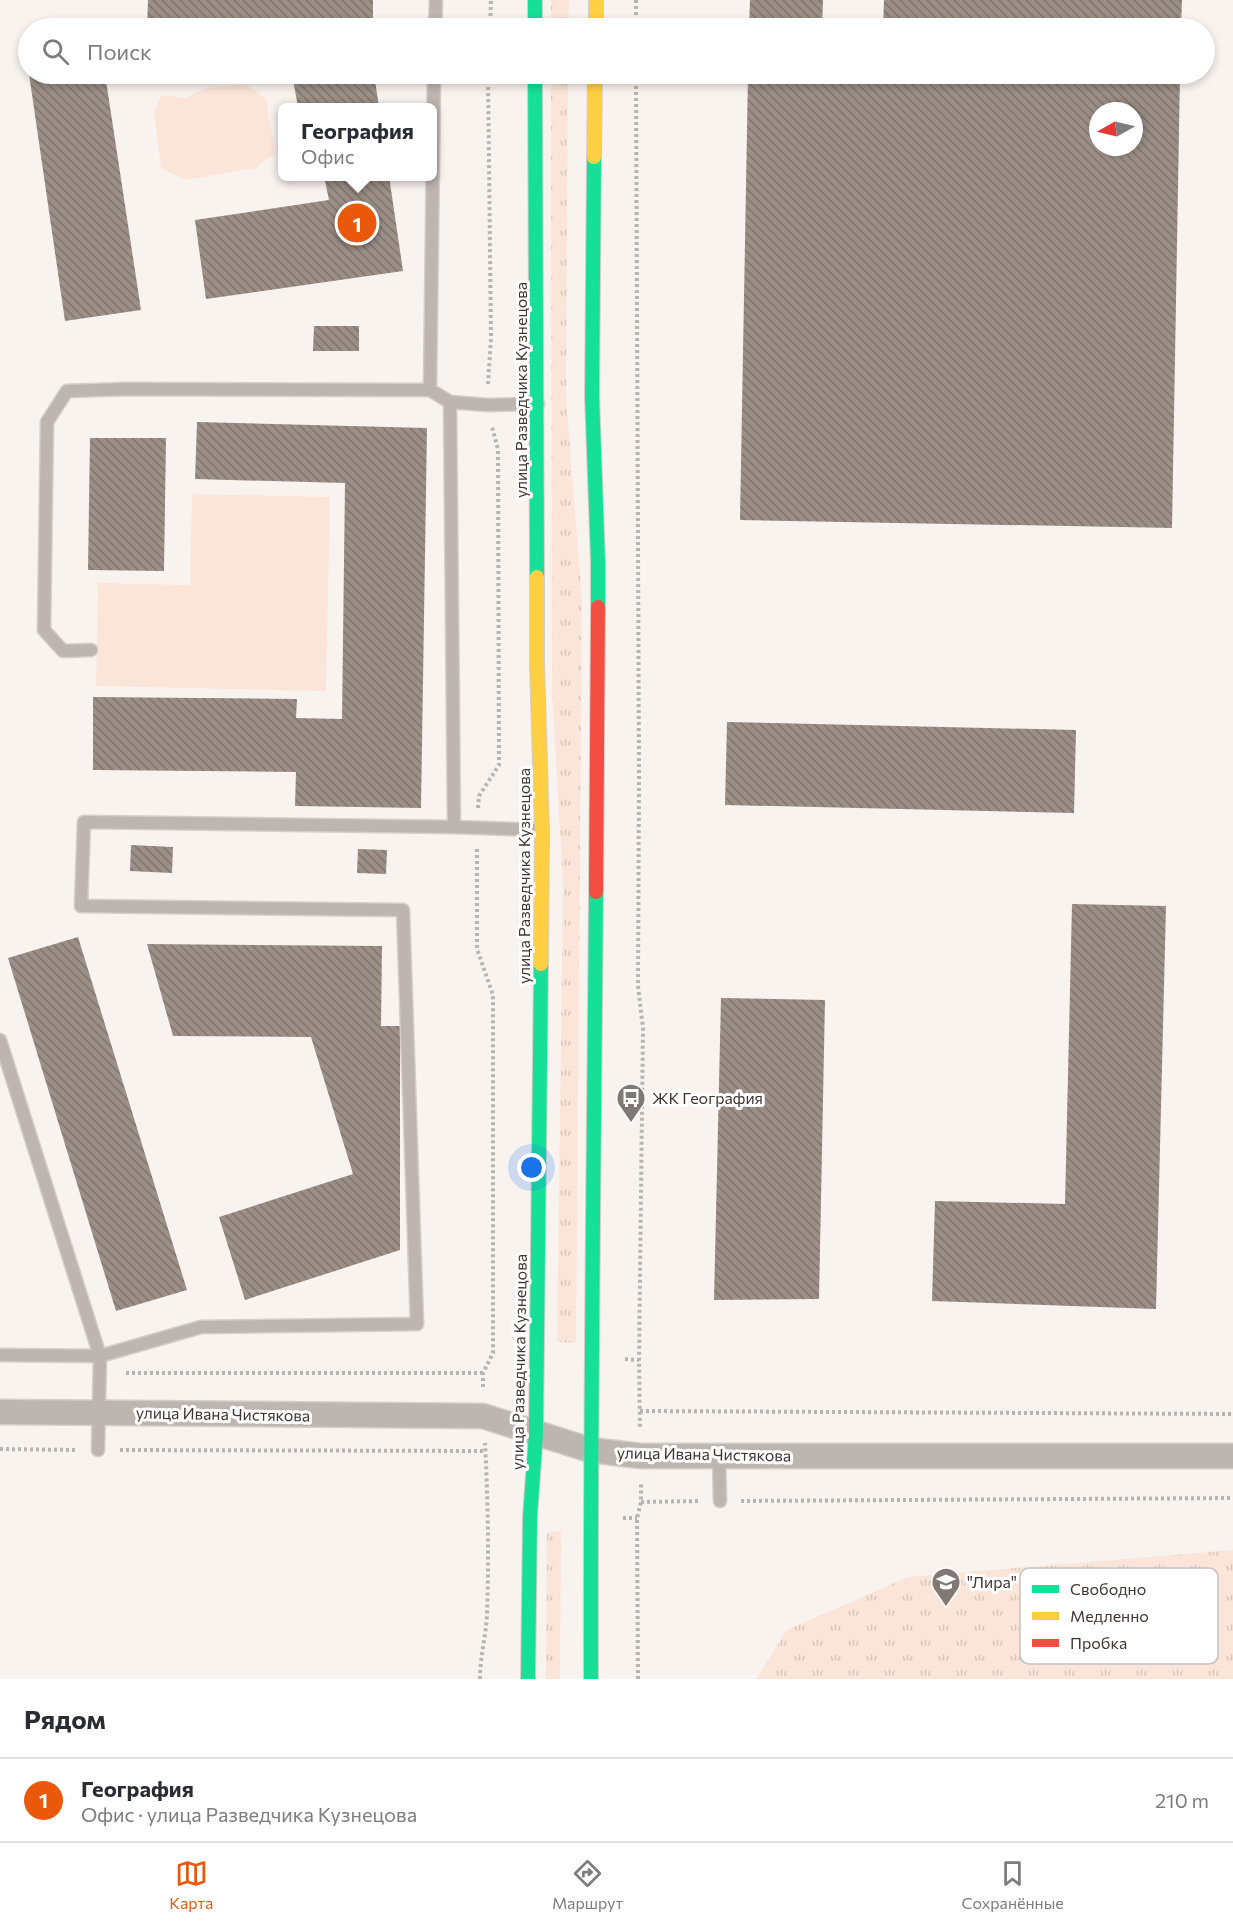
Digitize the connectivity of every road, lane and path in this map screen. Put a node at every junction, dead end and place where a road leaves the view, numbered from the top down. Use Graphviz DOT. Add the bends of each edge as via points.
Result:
graph roads {
  1 [pos="436,0"];
  2 [pos="491,0"];
  3 [pos="535,0"];
  4 [pos="596,0"];
  5 [pos="636,0"];
  6 [pos="435,18"];
  7 [pos="490,18"];
  8 [pos="535,18"];
  9 [pos="596,18"];
  10 [pos="636,18"];
  11 [pos="434,84"];
  12 [pos="488,84"];
  13 [pos="535,84"];
  14 [pos="595,84"];
  15 [pos="636,84"];
  16 [pos="434,103"];
  17 [pos="433,181"];
  18 [pos="430,390"];
  19 [pos="450,402"];
  20 [pos="538,404"];
  21 [pos="487,405"];
  22 [pos="92,650"];
  23 [pos="454,827"];
  24 [pos="477,829"];
  25 [pos="542,830"];
  26 [pos="0,1040"];
  27 [pos="0,1355"];
  28 [pos="100,1356"];
  29 [pos="100,1373"];
  30 [pos="483,1373"];
  31 [pos="640,1411"];
  32 [pos="0,1412"];
  33 [pos="99,1413"];
  34 [pos="1233,1414"];
  35 [pos="483,1416"];
  36 [pos="536,1433"];
  37 [pos="0,1449"];
  38 [pos="98,1450"];
  39 [pos="590,1450"];
  40 [pos="485,1451"];
  41 [pos="641,1456"];
  42 [pos="1233,1456"];
  43 [pos="720,1457"];
  44 [pos="1233,1498"];
  45 [pos="720,1501"];
  46 [pos="641,1502"];
  47 [pos="480,1679"];
  48 [pos="528,1679"];
  49 [pos="591,1679"];
  50 [pos="638,1679"];
  1 -- 6 [label="lane"];
  2 -- 7 [label="path"];
  3 -- 8 [label="main road"];
  4 -- 9 [label="main road"];
  5 -- 10 [label="path"];
  11 -- 16 [label="lane"];
  12 -- 21 [label="path" via="491,338"];
  13 -- 20 [label="main road, улица Разведчика Кузнецова"];
  14 -- 39 [label="main road" via="592,396 598,561"];
  15 -- 31 [label="path" via="638,986 643,1028"];
  17 -- 18 [label="lane"];
  18 -- 19 [label="lane"];
  18 -- 22 [label="lane" via="67,391 48,422 44,630 63,651"];
  19 -- 21 [label="lane"];
  19 -- 23 [label="lane"];
  20 -- 21 [label="lane"];
  20 -- 25 [label="main road, улица Разведчика Кузнецова" via="537,663"];
  21 -- 24 [label="path" via="498,449 499,765 478,796"];
  23 -- 24 [label="lane"];
  23 -- 28 [label="lane" via="84,822 81,906 403,910 417,1324 201,1327"];
  24 -- 25 [label="lane"];
  24 -- 30 [label="path" via="477,949 493,995 493,1353"];
  25 -- 36 [label="main road, улица Разведчика Кузнецова"];
  26 -- 28 [label="lane"];
  27 -- 28 [label="lane"];
  28 -- 29 [label="lane"];
  29 -- 30 [label="path"];
  29 -- 33 [label="lane"];
  30 -- 35 [label="path"];
  31 -- 34 [label="path"];
  31 -- 41 [label="path"];
  32 -- 33 [label="street, улица Ивана Чистякова"];
  33 -- 35 [label="street, улица Ивана Чистякова"];
  33 -- 38 [label="lane"];
  35 -- 36 [label="street, улица Ивана Чистякова"];
  35 -- 40 [label="path"];
  36 -- 39 [label="street, улица Ивана Чистякова"];
  36 -- 48 [label="main road, улица Разведчика Кузнецова" via="530,1517"];
  37 -- 38 [label="path"];
  38 -- 40 [label="path"];
  39 -- 41 [label="street, улица Ивана Чистякова"];
  39 -- 49 [label="main road"];
  40 -- 47 [label="path" via="487,1618"];
  41 -- 43 [label="street, улица Ивана Чистякова"];
  41 -- 46 [label="path"];
  42 -- 43 [label="street, улица Ивана Чистякова"];
  43 -- 45 [label="lane"];
  44 -- 45 [label="path"];
  45 -- 46 [label="path"];
  46 -- 50 [label="path" via="637,1518"];
}
